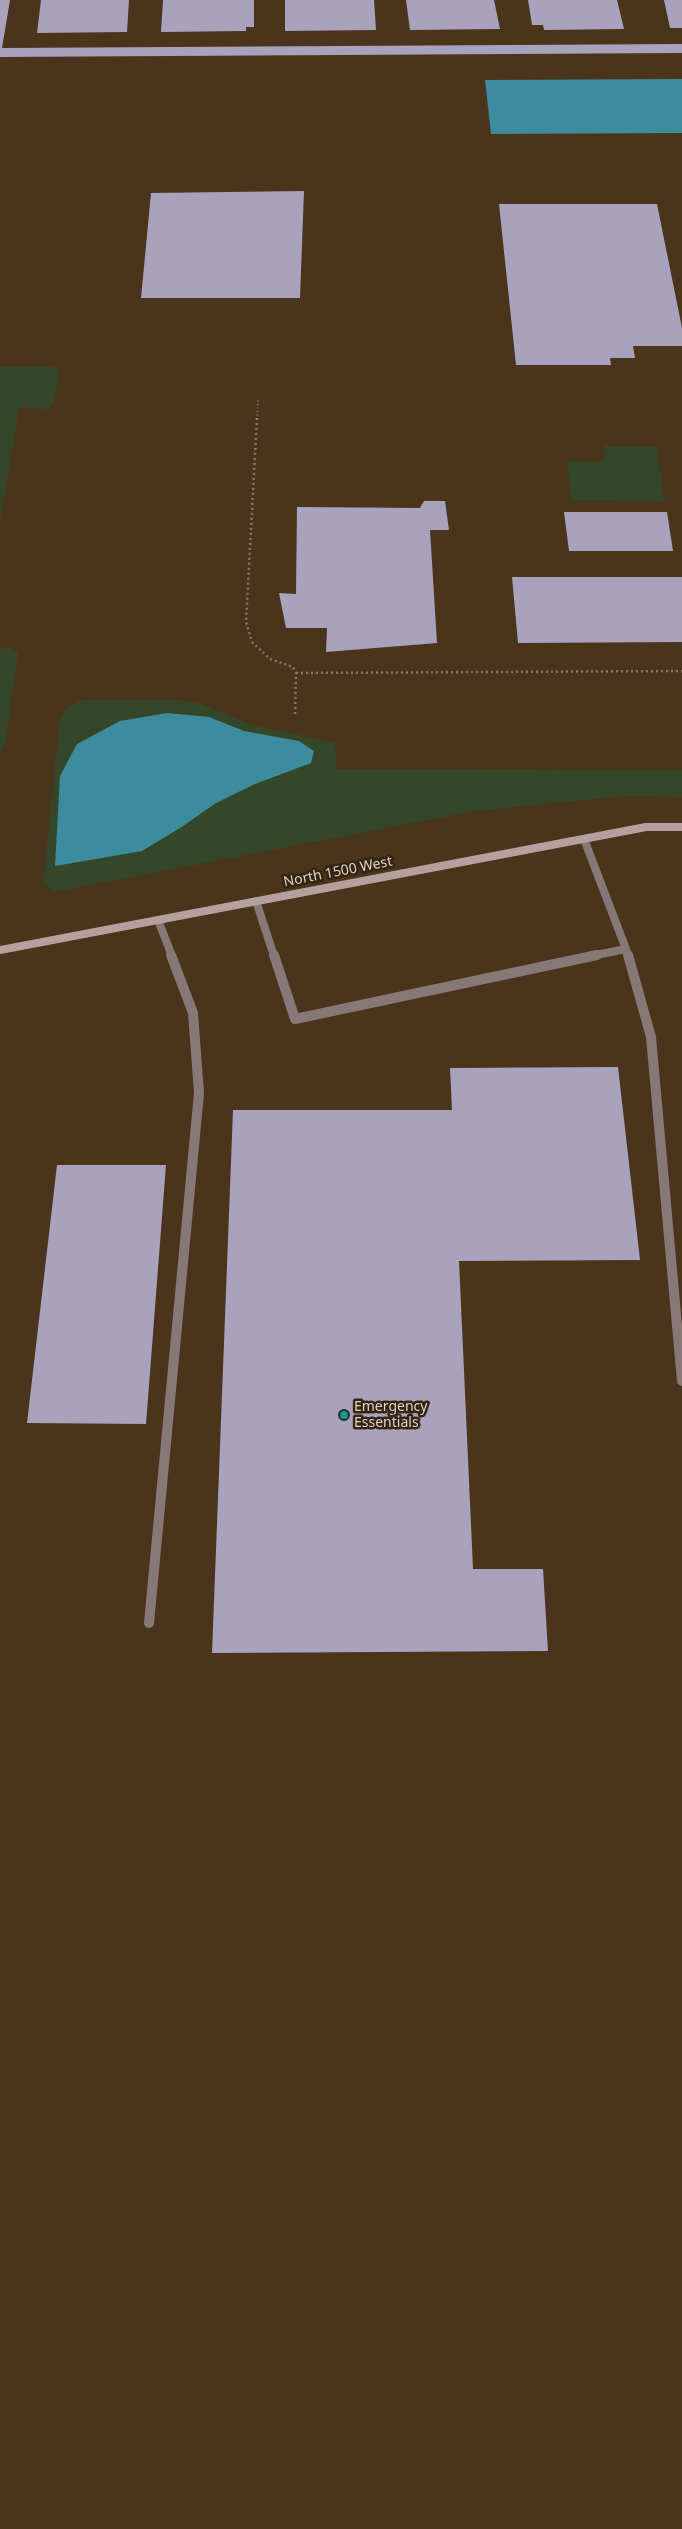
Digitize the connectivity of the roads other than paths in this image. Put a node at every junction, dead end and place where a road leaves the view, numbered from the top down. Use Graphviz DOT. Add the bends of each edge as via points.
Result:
graph roads {
  1 [pos="682,827"];
  2 [pos="584,839"];
  3 [pos="256,901"];
  4 [pos="158,920"];
  5 [pos="626,949"];
  6 [pos="0,950"];
  7 [pos="682,1381"];
  8 [pos="149,1622"];
  1 -- 2 [label="street, North 1500 West" via="646,827"];
  2 -- 3 [label="street, North 1500 West"];
  2 -- 5 [label="lane"];
  3 -- 4 [label="street, North 1500 West"];
  3 -- 5 [label="lane" via="295,1019"];
  4 -- 6 [label="street, North 1500 West"];
  4 -- 8 [label="lane" via="193,1013 199,1093"];
  5 -- 7 [label="lane" via="651,1037"];
}
